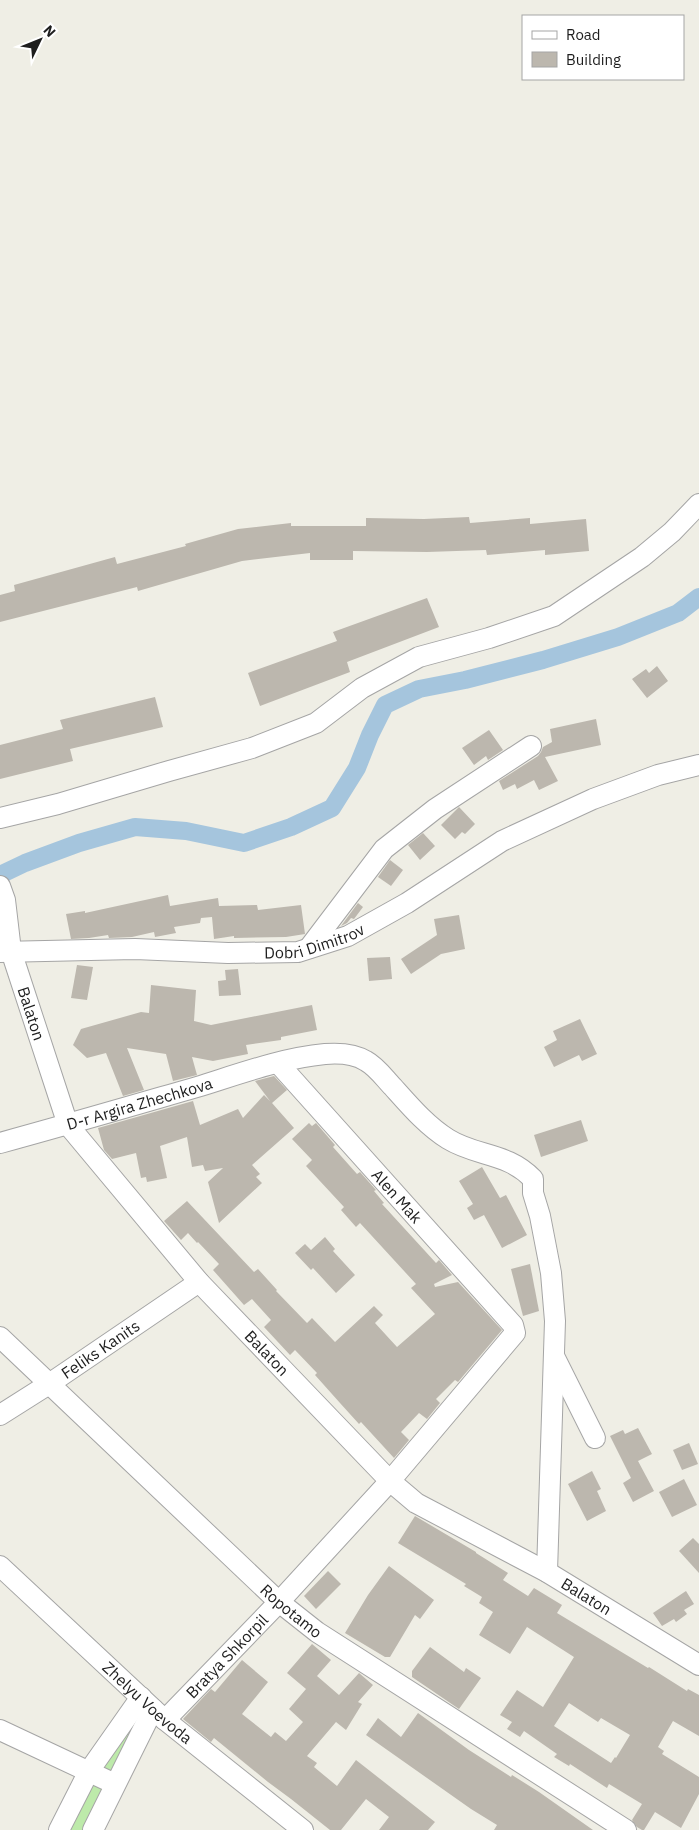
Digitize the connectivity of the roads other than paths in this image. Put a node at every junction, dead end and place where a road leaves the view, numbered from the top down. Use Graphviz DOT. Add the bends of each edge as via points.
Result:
graph roads {
  1 [pos="699,504"];
  2 [pos="531,746"];
  3 [pos="699,765"];
  4 [pos="0,818"];
  5 [pos="2,893"];
  6 [pos="309,948"];
  7 [pos="6,952"];
  8 [pos="278,1063"];
  9 [pos="68,1125"];
  10 [pos="0,1143"];
  11 [pos="199,1282"];
  12 [pos="515,1330"];
  13 [pos="0,1337"];
  14 [pos="554,1356"];
  15 [pos="50,1384"];
  16 [pos="0,1415"];
  17 [pos="595,1438"];
  18 [pos="390,1481"];
  19 [pos="0,1566"];
  20 [pos="547,1572"];
  21 [pos="279,1602"];
  22 [pos="699,1665"];
  23 [pos="153,1709"];
  24 [pos="0,1730"];
  25 [pos="89,1771"];
  26 [pos="116,1784"];
  27 [pos="59,1830"];
  28 [pos="94,1830"];
  29 [pos="303,1830"];
  30 [pos="626,1830"];
  1 -- 4 [label="street" via="672,532 618,574 554,616 419,657 362,688 316,723 252,748"];
  2 -- 6 [label="street" via="435,809 384,849"];
  3 -- 6 [label="street, Dobri Dimitrov" via="658,775 593,800 502,841 413,899 348,936"];
  5 -- 7 [label="street, Balaton"];
  6 -- 7 [label="street, Dobri Dimitrov" via="298,952 228,953 135,949"];
  7 -- 9 [label="street, Balaton"];
  8 -- 9 [label="street, D-r Argira Zhechkova"];
  8 -- 12 [label="street, Alen Mak"];
  8 -- 14 [label="street, D-r Argira Zhechkova" via="326,1054 348,1055 366,1061 410,1106 450,1140 524,1169 533,1179 550,1273 555,1321"];
  9 -- 10 [label="street, D-r Argira Zhechkova"];
  9 -- 11 [label="street, Balaton"];
  11 -- 15 [label="street, Feliks Kanits"];
  11 -- 18 [label="street, Balaton"];
  12 -- 18 [label="street, Bratya Shkorpil"];
  13 -- 15 [label="street, Ropotamo"];
  14 -- 17 [label="street"];
  14 -- 20 [label="street, D-r Argira Zhechkova"];
  15 -- 16 [label="street, Feliks Kanits"];
  15 -- 21 [label="street, Ropotamo"];
  18 -- 20 [label="street, Balaton" via="416,1502"];
  18 -- 21 [label="street, Bratya Shkorpil"];
  19 -- 23 [label="street, Zhelyu Voevoda"];
  20 -- 22 [label="street, Balaton"];
  21 -- 23 [label="street, Bratya Shkorpil"];
  21 -- 30 [label="street, Ropotamo" via="317,1632"];
  23 -- 25 [label="street, Bratya Shkorpil"];
  23 -- 26 [label="street, Bratya Shkorpil"];
  23 -- 29 [label="street, Zhelyu Voevoda"];
  24 -- 25 [label="street"];
  25 -- 26 [label="street"];
  25 -- 27 [label="street, Bratya Shkorpil"];
  26 -- 28 [label="street, Bratya Shkorpil"];
}
